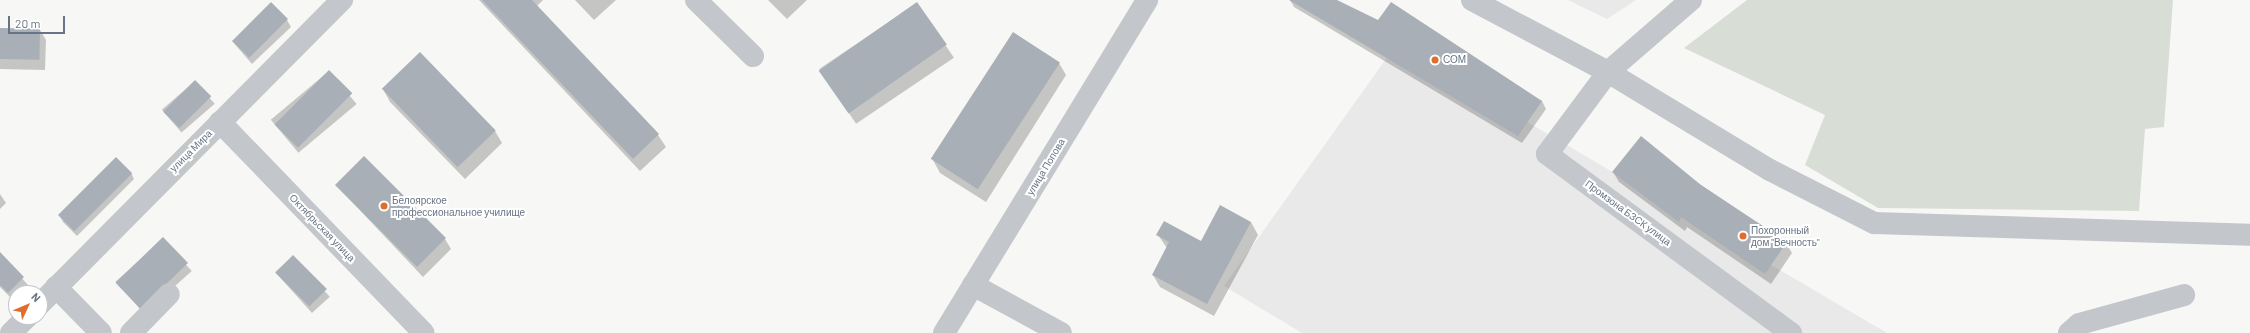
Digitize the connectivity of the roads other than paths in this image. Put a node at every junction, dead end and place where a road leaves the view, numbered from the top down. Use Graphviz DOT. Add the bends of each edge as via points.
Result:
graph roads {
  1 [pos="342,0"];
  2 [pos="696,0"];
  3 [pos="1147,0"];
  4 [pos="1472,0"];
  5 [pos="1691,0"];
  6 [pos="753,56"];
  7 [pos="1608,72"];
  8 [pos="220,122"];
  9 [pos="2250,235"];
  10 [pos="973,285"];
  11 [pos="56,287"];
  12 [pos="169,294"];
  13 [pos="2184,295"];
  14 [pos="48,296"];
  15 [pos="19,325"];
  16 [pos="11,333"];
  17 [pos="101,333"];
  18 [pos="131,333"];
  19 [pos="424,333"];
  20 [pos="944,333"];
  21 [pos="1061,333"];
  22 [pos="1791,333"];
  23 [pos="2069,333"];
  1 -- 8 [label="street, улица Мира"];
  2 -- 6 [label="street"];
  3 -- 10 [label="street, улица Попова"];
  4 -- 7 [label="street"];
  5 -- 7 [label="street"];
  7 -- 9 [label="street" via="1770,170 1874,223"];
  7 -- 22 [label="street, Промзона БЗСК улица" via="1547,154"];
  8 -- 11 [label="street, улица Мира"];
  8 -- 19 [label="street, Октябрьская улица"];
  10 -- 20 [label="street, улица Попова"];
  10 -- 21 [label="street"];
  11 -- 14 [label="street, улица Мира"];
  11 -- 17 [label="street"];
  12 -- 18 [label="street"];
  13 -- 23 [label="street" via="2080,324"];
  15 -- 16 [label="street"];
}
